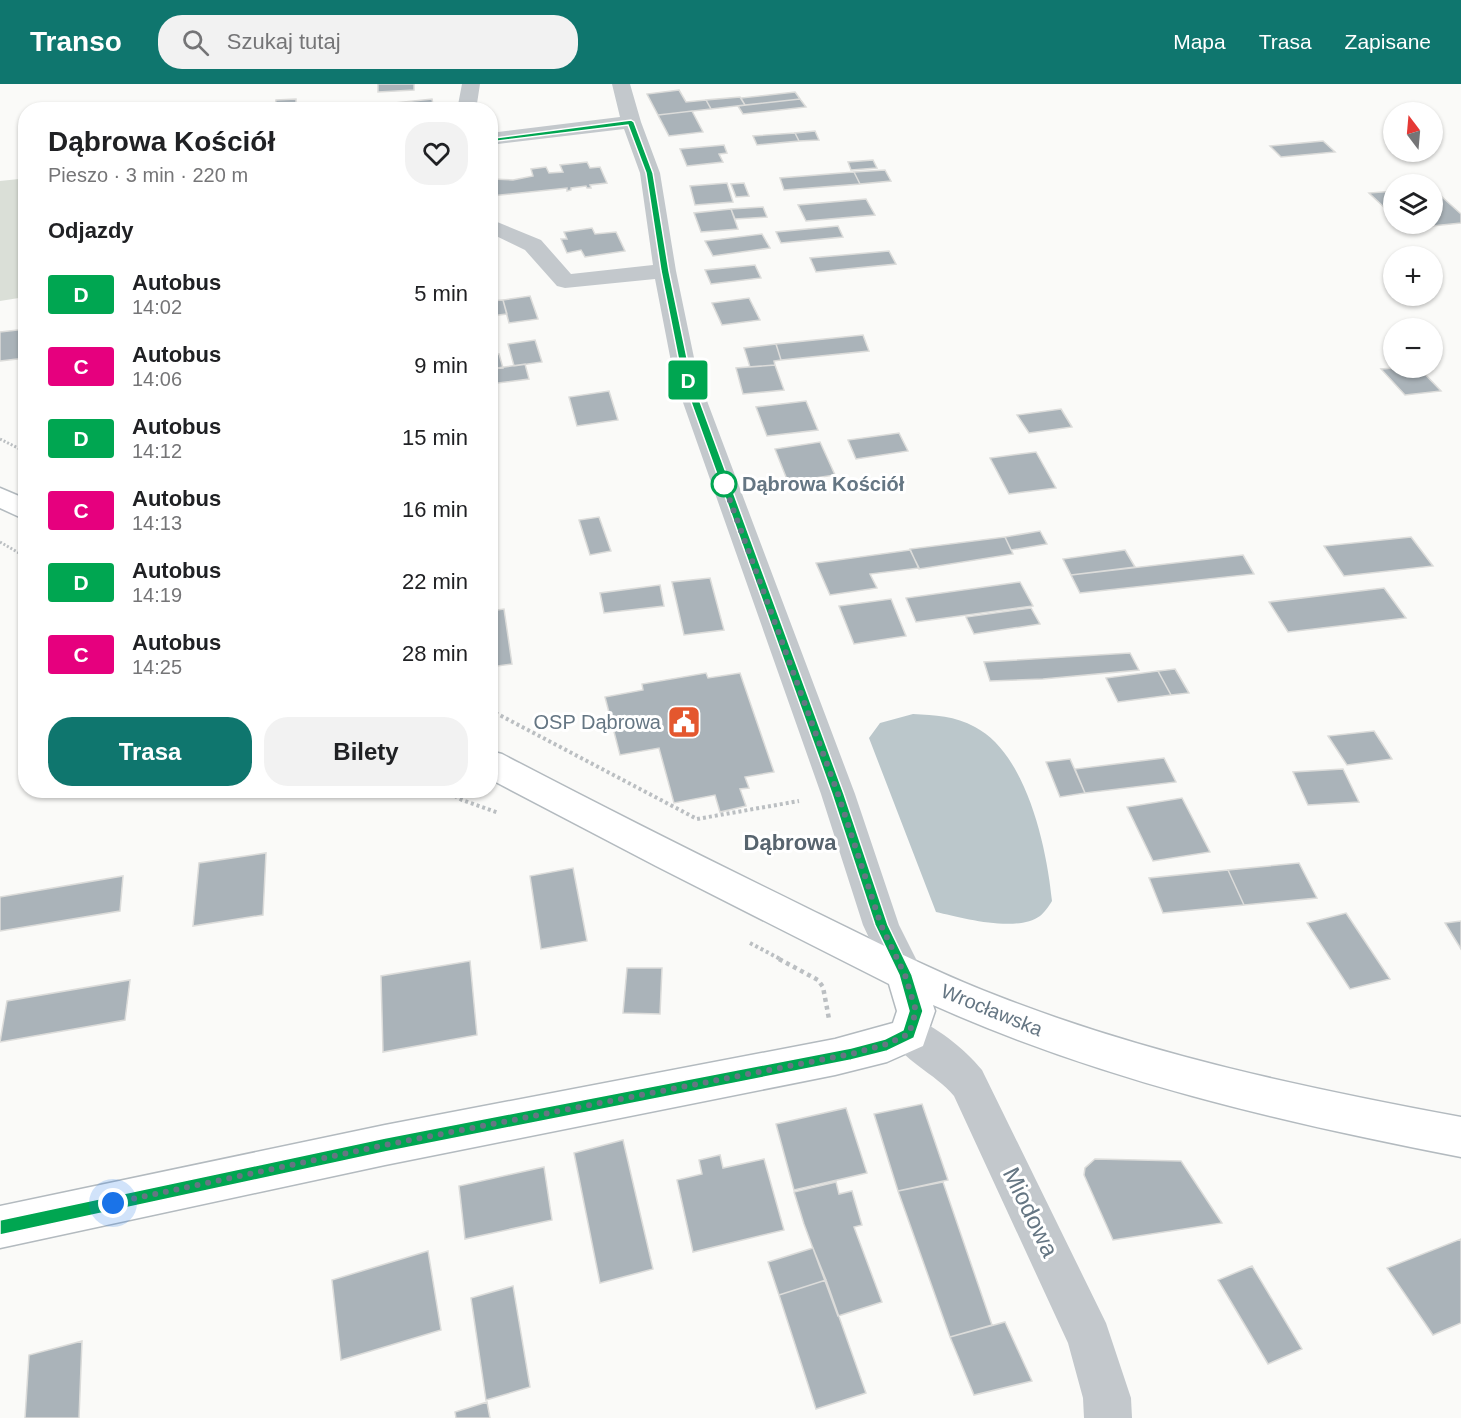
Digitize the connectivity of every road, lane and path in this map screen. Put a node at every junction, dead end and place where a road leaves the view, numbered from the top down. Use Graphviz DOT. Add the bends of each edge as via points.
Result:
graph roads {
  1 [pos="471,84"];
  2 [pos="621,84"];
  3 [pos="468,102"];
  4 [pos="631,122"];
  5 [pos="498,139"];
  6 [pos="498,229"];
  7 [pos="665,271"];
  8 [pos="0,439"];
  9 [pos="18,448"];
  10 [pos="0,497"];
  11 [pos="18,507"];
  12 [pos="0,542"];
  13 [pos="18,552"];
  14 [pos="498,714"];
  15 [pos="498,768"];
  16 [pos="458,798"];
  17 [pos="809,800"];
  18 [pos="505,814"];
  19 [pos="748,942"];
  20 [pos="905,975"];
  21 [pos="909,1034"];
  22 [pos="835,1057"];
  23 [pos="1461,1137"];
  24 [pos="0,1227"];
  25 [pos="1108,1418"];
  1 -- 3 [label="street"];
  2 -- 4 [label="street"];
  4 -- 5 [label="street"];
  4 -- 7 [label="street" via="650,173"];
  6 -- 7 [label="street" via="533,245 565,281"];
  7 -- 20 [label="street" via="686,377 838,794 881,925"];
  8 -- 9 [label="path"];
  10 -- 11 [label="street"];
  12 -- 13 [label="path"];
  14 -- 17 [label="path" via="697,819"];
  15 -- 20 [label="street, Wrocławska"];
  16 -- 18 [label="path"];
  19 -- 22 [label="path" via="823,987"];
  20 -- 21 [label="street" via="916,1011"];
  20 -- 23 [label="street, Wrocławska" via="1036,1028 1180,1074"];
  21 -- 22 [label="street" via="887,1044"];
  21 -- 25 [label="street, Miodowa" via="968,1083 1090,1339 1107,1398"];
  22 -- 24 [label="street" via="385,1145"];
}
